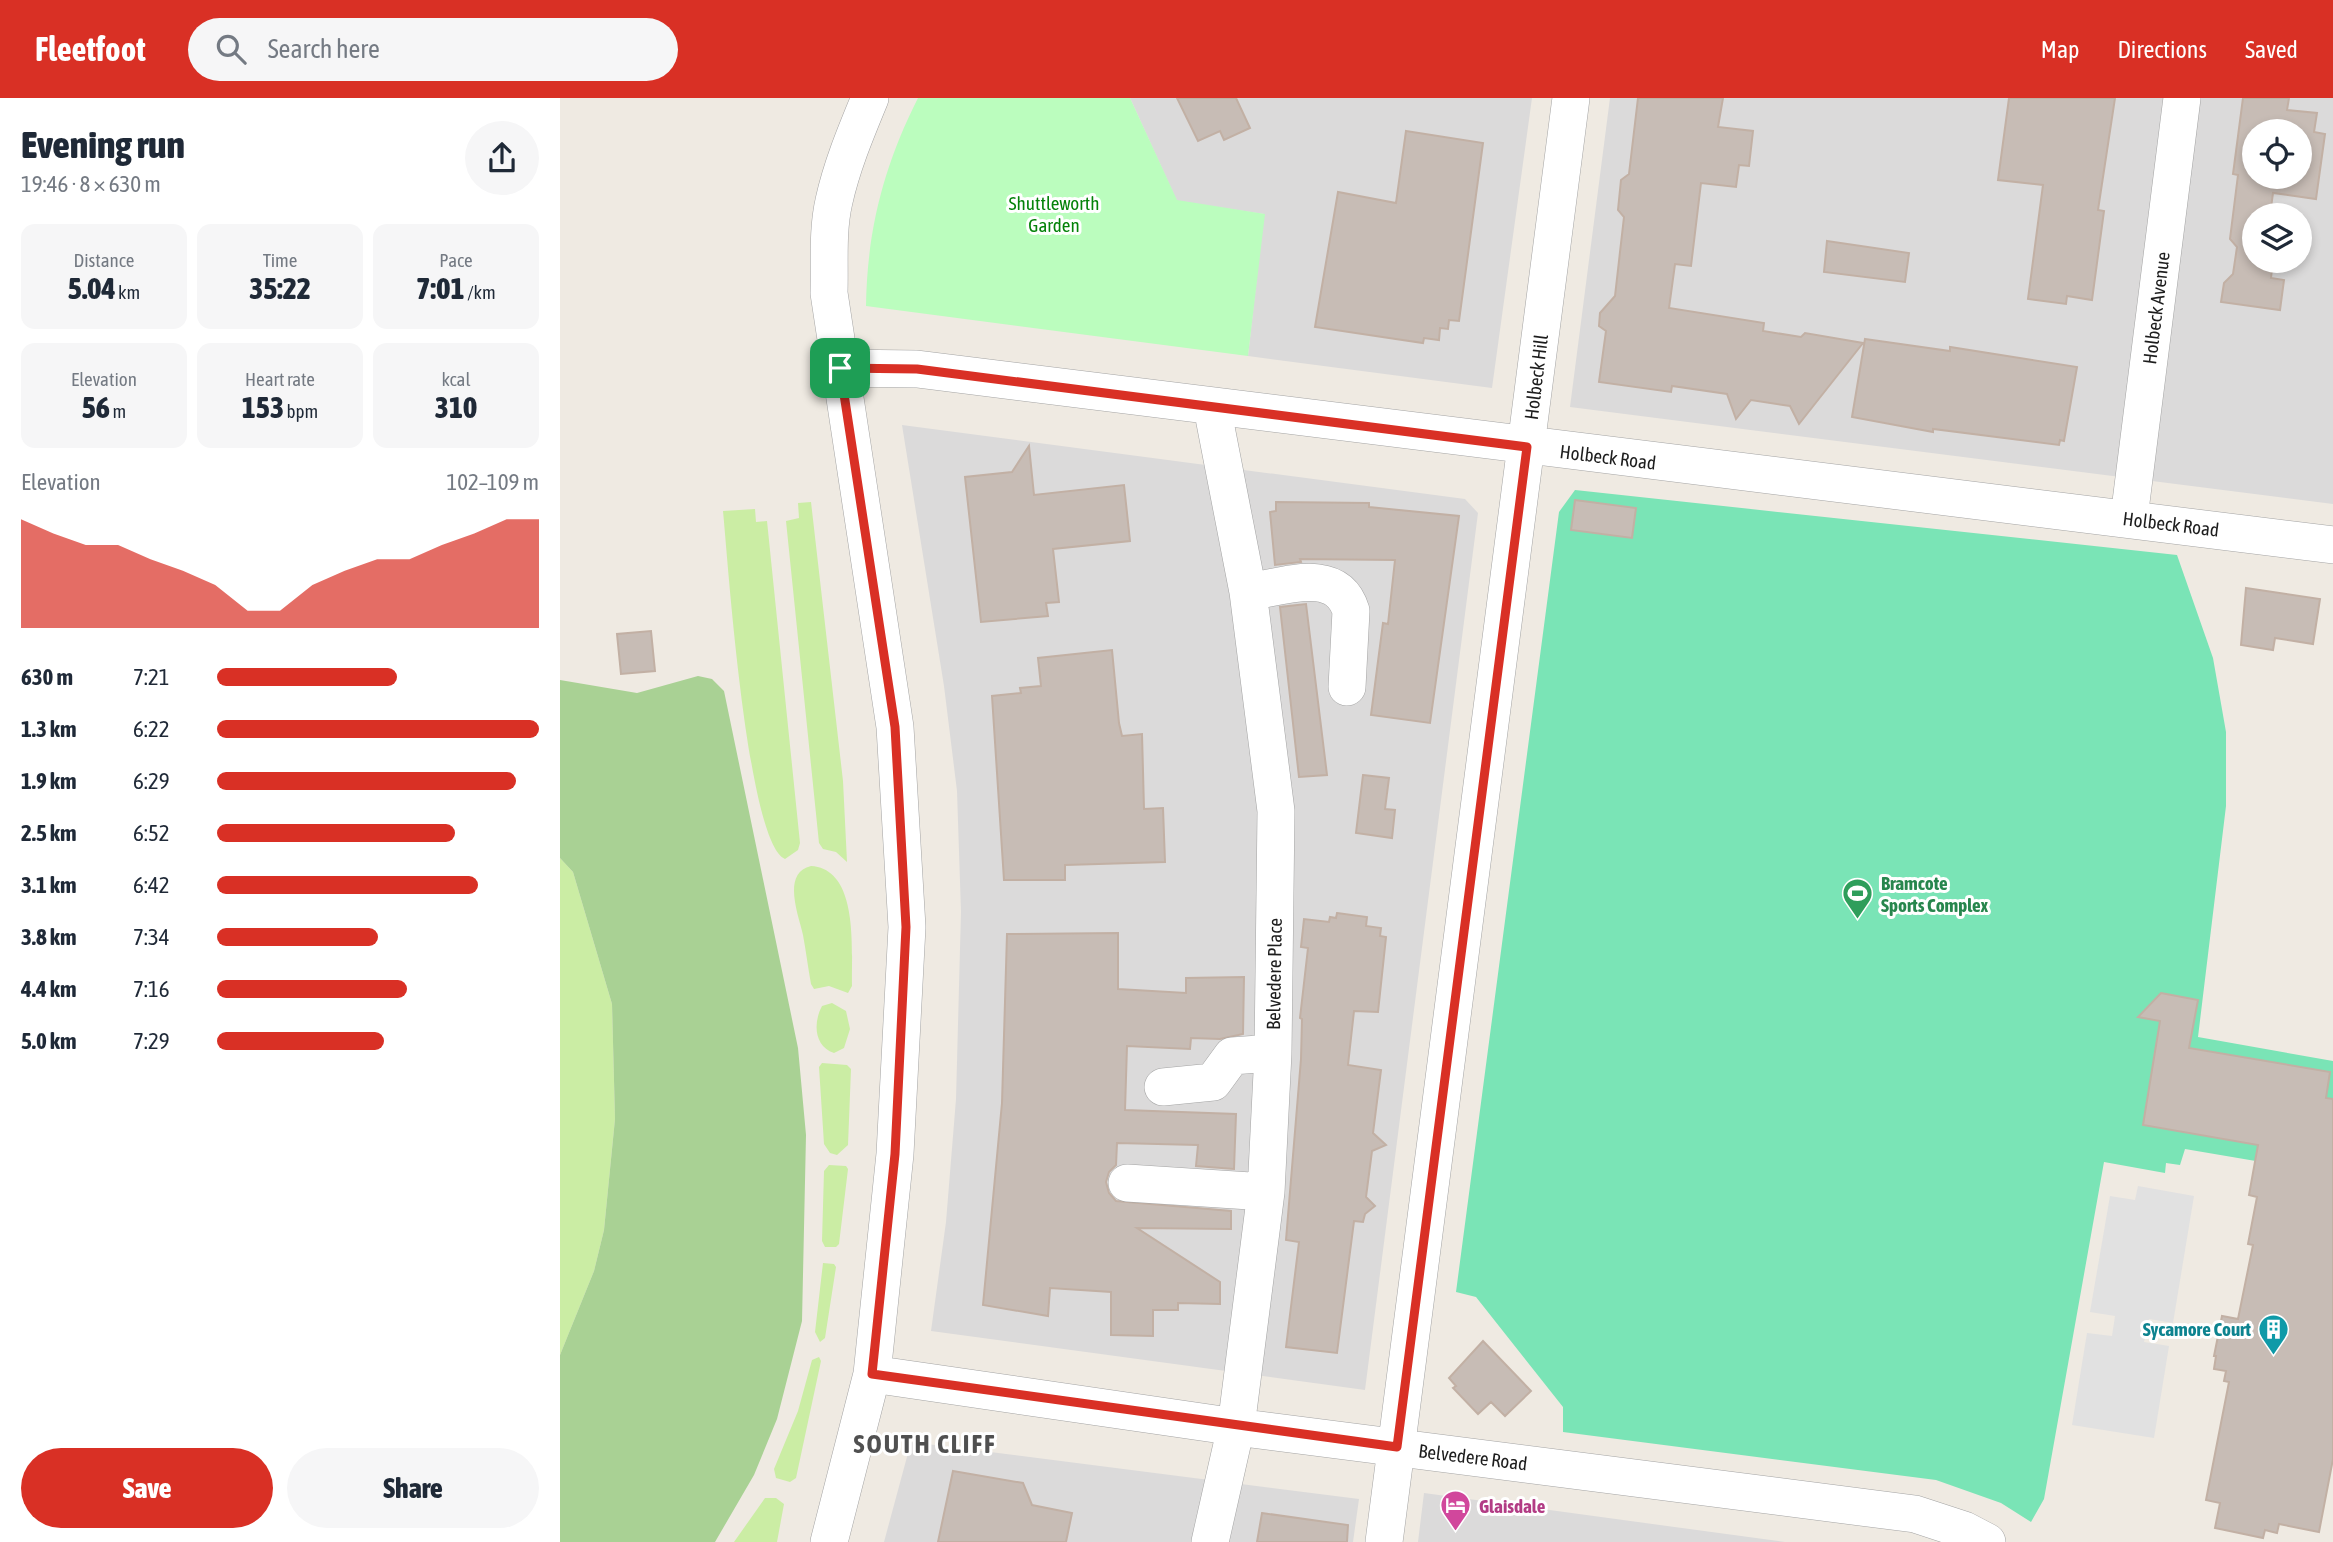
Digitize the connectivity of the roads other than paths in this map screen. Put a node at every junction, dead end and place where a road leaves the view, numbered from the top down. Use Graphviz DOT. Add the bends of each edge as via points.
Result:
graph roads {
  1 [pos="870,98"];
  2 [pos="1571,98"];
  3 [pos="2182,98"];
  4 [pos="840,368"];
  5 [pos="1212,407"];
  6 [pos="1527,447"];
  7 [pos="2129,518"];
  8 [pos="2333,545"];
  9 [pos="1248,592"];
  10 [pos="1347,687"];
  11 [pos="1273,1053"];
  12 [pos="1163,1087"];
  13 [pos="1128,1183"];
  14 [pos="1266,1192"];
  15 [pos="872,1374"];
  16 [pos="1236,1427"];
  17 [pos="1397,1447"];
  18 [pos="829,1542"];
  19 [pos="1210,1542"];
  20 [pos="1384,1542"];
  21 [pos="1987,1542"];
  1 -- 4 [label="street" via="833,203 829,293"];
  2 -- 6 [label="street, Holbeck Hill"];
  3 -- 7 [label="street, Holbeck Avenue"];
  4 -- 5 [label="street, Holbeck Road" via="917,369"];
  4 -- 15 [label="street" via="895,727 906,927 895,1154"];
  5 -- 6 [label="street, Holbeck Road"];
  5 -- 9 [label="street, Belvedere Place"];
  6 -- 7 [label="street, Holbeck Road"];
  6 -- 17 [label="street, Holbeck Hill"];
  7 -- 8 [label="street, Holbeck Road"];
  9 -- 10 [label="street" via="1312,582 1338,588 1351,611"];
  9 -- 11 [label="street, Belvedere Place" via="1276,811"];
  11 -- 12 [label="street" via="1232,1056 1219,1076 1206,1085"];
  11 -- 14 [label="street, Belvedere Place"];
  13 -- 14 [label="street"];
  14 -- 16 [label="street, Belvedere Place"];
  15 -- 16 [label="street, Belvedere Road"];
  15 -- 18 [label="street"];
  16 -- 17 [label="street, Belvedere Road"];
  16 -- 19 [label="street, Belvedere Place"];
  17 -- 20 [label="street, Holbeck Hill"];
  17 -- 21 [label="street, Belvedere Road" via="1916,1514"];
}
